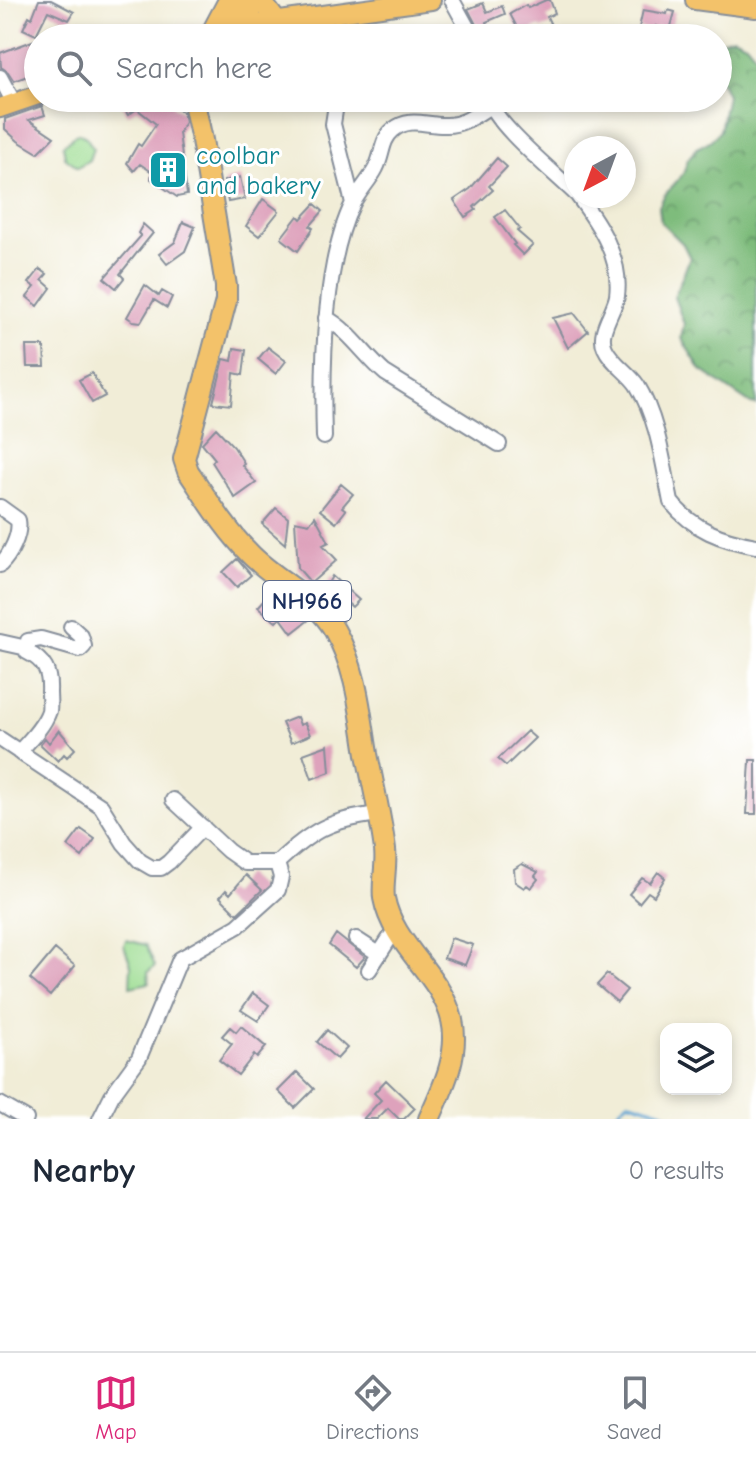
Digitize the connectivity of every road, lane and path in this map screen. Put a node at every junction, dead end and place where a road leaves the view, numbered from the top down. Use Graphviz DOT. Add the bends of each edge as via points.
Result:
graph roads {
  1 [pos="230,0"];
  2 [pos="249,0"];
  3 [pos="261,0"];
  4 [pos="431,0"];
  5 [pos="452,0"];
  6 [pos="695,0"];
  7 [pos="756,8"];
  8 [pos="308,16"];
  9 [pos="277,21"];
  10 [pos="217,24"];
  11 [pos="241,24"];
  12 [pos="243,24"];
  13 [pos="260,24"];
  14 [pos="312,24"];
  15 [pos="465,24"];
  16 [pos="0,77"];
  17 [pos="7,105"];
  18 [pos="193,112"];
  19 [pos="335,112"];
  20 [pos="478,112"];
  21 [pos="495,112"];
  22 [pos="564,183"];
  23 [pos="353,203"];
  24 [pos="587,208"];
  25 [pos="326,318"];
  26 [pos="324,437"];
  27 [pos="499,444"];
  28 [pos="0,507"];
  29 [pos="756,546"];
  30 [pos="0,565"];
  31 [pos="71,627"];
  32 [pos="0,642"];
  33 [pos="27,648"];
  34 [pos="0,739"];
  35 [pos="19,752"];
  36 [pos="173,800"];
  37 [pos="378,814"];
  38 [pos="203,827"];
  39 [pos="277,863"];
  40 [pos="395,930"];
  41 [pos="356,939"];
  42 [pos="379,954"];
  43 [pos="369,970"];
  44 [pos="1,1110"];
  45 [pos="26,1119"];
  46 [pos="100,1119"];
  47 [pos="429,1119"];
  1 -- 10 [label="main road"];
  1 -- 11 [label="highway"];
  2 -- 12 [label="highway"];
  3 -- 9 [label="main road"];
  4 -- 8 [label="main road"];
  5 -- 15 [label="street"];
  6 -- 7 [label="main road"];
  8 -- 9 [label="main road"];
  8 -- 14 [label="street"];
  9 -- 13 [label="main road"];
  16 -- 17 [label="street"];
  18 -- 37 [label="highway, NH966" via="226,301 184,459 229,531 333,626 356,680"];
  19 -- 23 [label="street" via="333,124"];
  20 -- 23 [label="street" via="447,125 413,121 395,128"];
  21 -- 22 [label="street"];
  23 -- 25 [label="street" via="334,265"];
  24 -- 29 [label="street" via="611,251 617,283 604,348 637,385 652,416 671,502 704,531"];
  25 -- 26 [label="street"];
  25 -- 27 [label="street" via="385,373"];
  28 -- 30 [label="street" via="18,520 20,529"];
  31 -- 33 [label="street" via="81,636 80,650 41,639 28,641"];
  32 -- 33 [label="street"];
  33 -- 35 [label="street" via="50,677 49,711"];
  34 -- 35 [label="street"];
  35 -- 38 [label="street" via="101,806 124,843 152,868 169,862"];
  36 -- 38 [label="street"];
  37 -- 39 [label="street" via="325,826"];
  37 -- 40 [label="highway, NH966" via="385,852 384,898"];
  38 -- 39 [label="street" via="245,863"];
  39 -- 46 [label="street" via="278,890 238,926 180,959 139,1058"];
  40 -- 42 [label="street"];
  40 -- 47 [label="highway, NH966" via="442,995 452,1020 454,1050"];
  41 -- 42 [label="street"];
  42 -- 43 [label="street"];
  44 -- 45 [label="street"];
}
